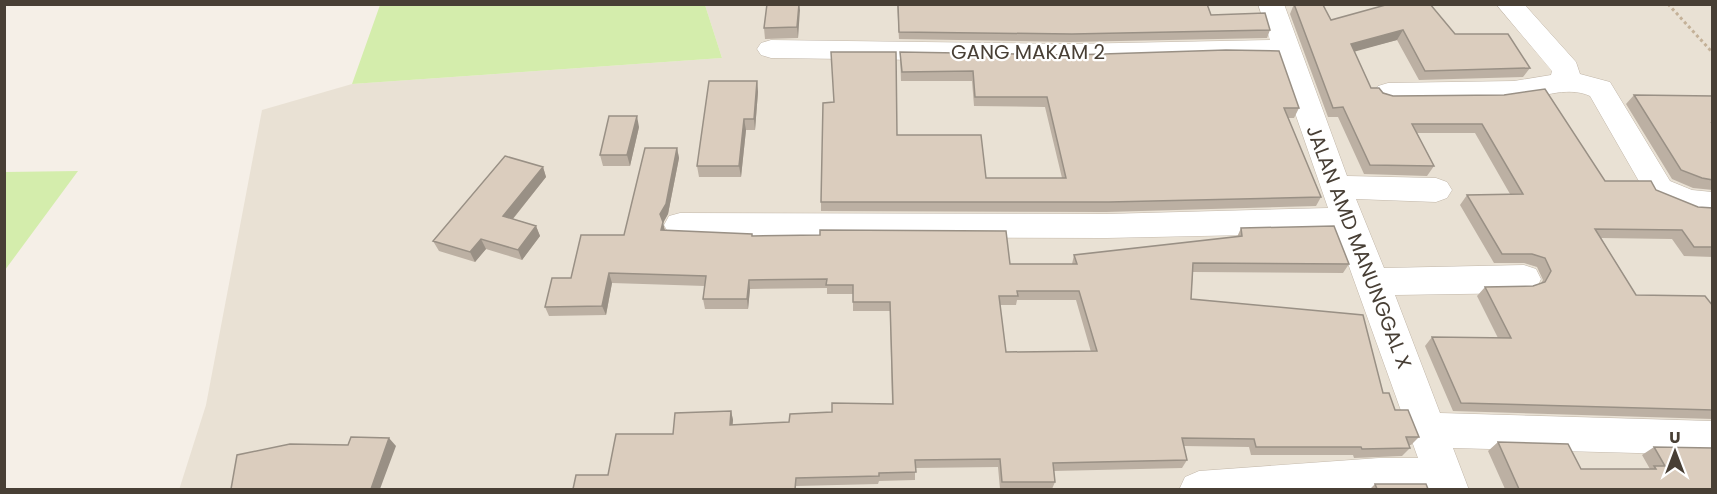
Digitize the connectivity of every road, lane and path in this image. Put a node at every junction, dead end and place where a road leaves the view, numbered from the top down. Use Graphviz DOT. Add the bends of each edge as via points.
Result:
graph roads {
  1 [pos="1271,4"];
  2 [pos="1509,4"];
  3 [pos="1668,4"];
  4 [pos="771,49"];
  5 [pos="1285,49"];
  6 [pos="1713,52"];
  7 [pos="1565,82"];
  8 [pos="1388,93"];
  9 [pos="1335,187"];
  10 [pos="1436,190"];
  11 [pos="1713,204"];
  12 [pos="1348,220"];
  13 [pos="680,225"];
  14 [pos="1524,279"];
  15 [pos="1373,282"];
  16 [pos="1428,430"];
  17 [pos="1713,438"];
  18 [pos="1447,483"];
  19 [pos="1199,489"];
  1 -- 5 [label="street, JALAN AMD MANUNGGAL X"];
  2 -- 7 [label="street" via="1566,69"];
  3 -- 6 [label="path"];
  4 -- 5 [label="street, GANG MAKAM 2" via="1070,53"];
  5 -- 9 [label="street, JALAN AMD MANUNGGAL X"];
  7 -- 8 [label="street" via="1514,91"];
  7 -- 11 [label="street" via="1600,89 1659,189 1688,202"];
  9 -- 10 [label="street"];
  9 -- 12 [label="street, JALAN AMD MANUNGGAL X"];
  12 -- 13 [label="street" via="1106,226"];
  12 -- 15 [label="street, JALAN AMD MANUNGGAL X"];
  14 -- 15 [label="street"];
  15 -- 16 [label="street, JALAN AMD MANUNGGAL X"];
  16 -- 17 [label="street"];
  16 -- 18 [label="street, JALAN AMD MANUNGGAL X"];
  18 -- 19 [label="street" via="1379,476"];
}
